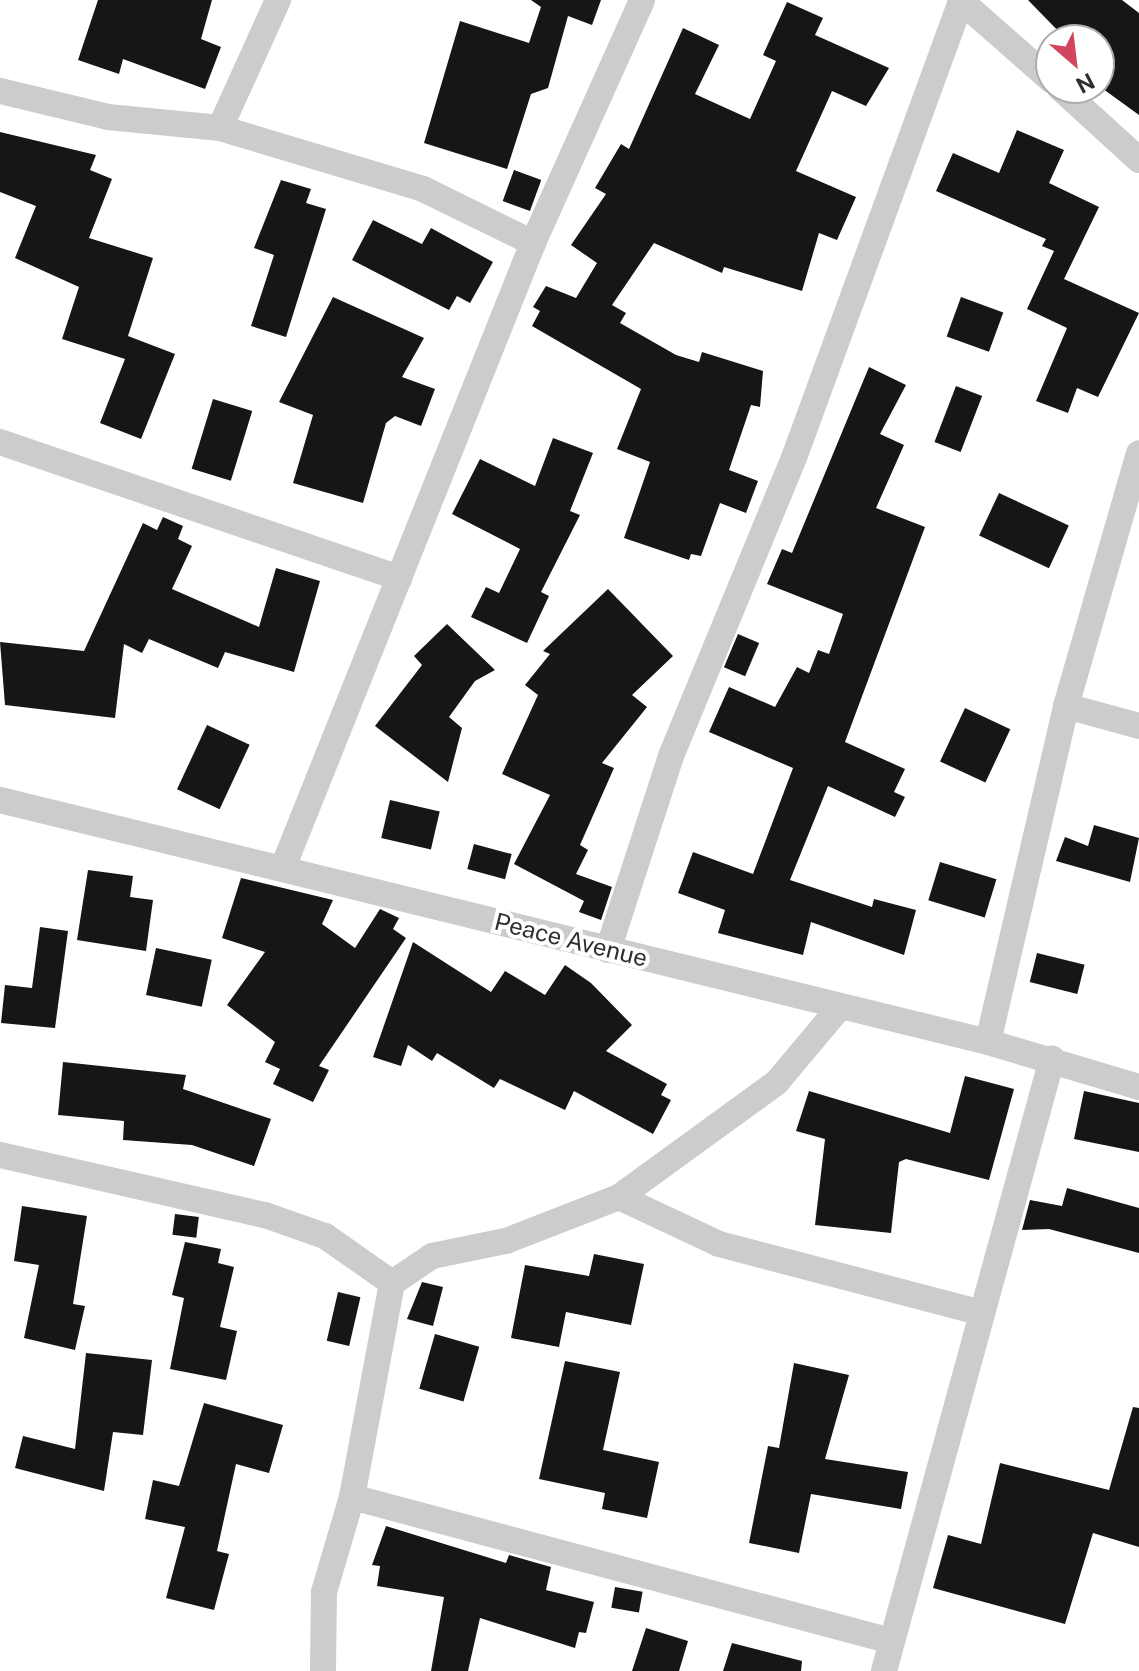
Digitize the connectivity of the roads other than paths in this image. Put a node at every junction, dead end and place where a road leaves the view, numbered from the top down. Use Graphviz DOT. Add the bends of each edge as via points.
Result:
graph roads {
  1 [pos="278,0"];
  2 [pos="642,0"];
  3 [pos="960,1"];
  4 [pos="1035,66"];
  5 [pos="0,91"];
  6 [pos="1078,104"];
  7 [pos="220,128"];
  8 [pos="1139,160"];
  9 [pos="533,243"];
  10 [pos="0,442"];
  11 [pos="1139,453"];
  12 [pos="399,578"];
  13 [pos="1066,706"];
  14 [pos="1139,726"];
  15 [pos="0,800"];
  16 [pos="284,865"];
  17 [pos="608,950"];
  18 [pos="839,1008"];
  19 [pos="988,1042"];
  20 [pos="1052,1059"];
  21 [pos="1139,1087"];
  22 [pos="0,1155"];
  23 [pos="619,1197"];
  24 [pos="392,1283"];
  25 [pos="982,1313"];
  26 [pos="352,1497"];
  27 [pos="891,1641"];
  28 [pos="323,1671"];
  29 [pos="884,1671"];
  1 -- 7 [label="street"];
  2 -- 9 [label="street"];
  3 -- 4 [label="street"];
  3 -- 17 [label="street" via="795,455 671,756"];
  5 -- 7 [label="street" via="108,117"];
  6 -- 8 [label="street"];
  7 -- 9 [label="street" via="423,189"];
  9 -- 12 [label="street"];
  10 -- 12 [label="street"];
  11 -- 13 [label="street"];
  12 -- 16 [label="street"];
  13 -- 14 [label="street"];
  13 -- 19 [label="street"];
  15 -- 16 [label="street, Peace Avenue"];
  16 -- 17 [label="street, Peace Avenue"];
  17 -- 18 [label="street, Peace Avenue"];
  18 -- 19 [label="street, Peace Avenue"];
  18 -- 23 [label="street" via="777,1082"];
  19 -- 20 [label="street, Peace Avenue"];
  20 -- 21 [label="street, Peace Avenue"];
  20 -- 25 [label="street"];
  22 -- 24 [label="street" via="265,1215 325,1236"];
  23 -- 24 [label="street" via="506,1241 432,1256"];
  23 -- 25 [label="street" via="719,1244"];
  24 -- 26 [label="street"];
  25 -- 27 [label="street"];
  26 -- 27 [label="street"];
  26 -- 28 [label="street" via="324,1592"];
  27 -- 29 [label="street"];
}
